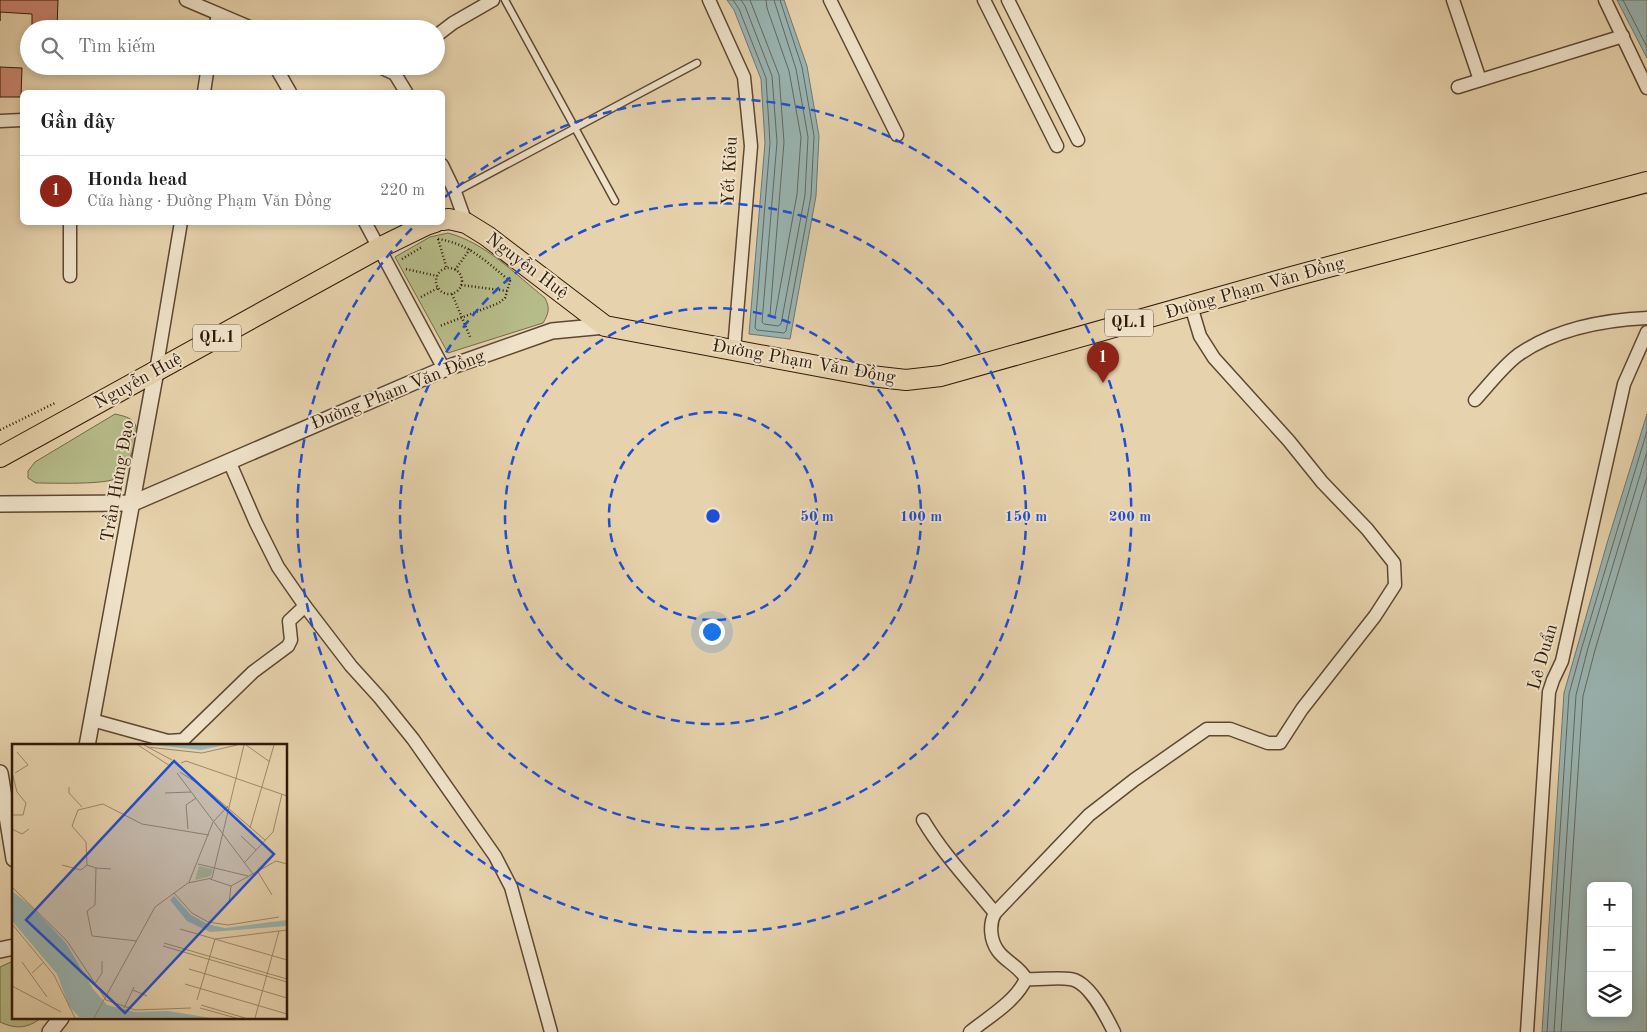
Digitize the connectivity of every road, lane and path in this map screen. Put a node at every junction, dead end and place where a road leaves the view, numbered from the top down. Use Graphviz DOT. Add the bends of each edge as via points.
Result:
graph roads {
  1 [pos="186,0"];
  2 [pos="493,0"];
  3 [pos="505,0"];
  4 [pos="709,0"];
  5 [pos="830,0"];
  6 [pos="984,0"];
  7 [pos="1008,0"];
  8 [pos="1452,0"];
  9 [pos="1605,0"];
  10 [pos="218,14"];
  11 [pos="217,20"];
  12 [pos="232,20"];
  13 [pos="445,29"];
  14 [pos="1623,36"];
  15 [pos="697,63"];
  16 [pos="207,75"];
  17 [pos="281,75"];
  18 [pos="401,75"];
  19 [pos="1480,80"];
  20 [pos="1458,87"];
  21 [pos="1647,88"];
  22 [pos="204,90"];
  23 [pos="289,90"];
  24 [pos="405,90"];
  25 [pos="20,120"];
  26 [pos="0,121"];
  27 [pos="575,128"];
  28 [pos="897,135"];
  29 [pos="1078,140"];
  30 [pos="1057,146"];
  31 [pos="445,171"];
  32 [pos="1647,182"];
  33 [pos="455,192"];
  34 [pos="615,201"];
  35 [pos="445,222"];
  36 [pos="466,223"];
  37 [pos="70,225"];
  38 [pos="181,225"];
  39 [pos="367,225"];
  40 [pos="438,227"];
  41 [pos="430,243"];
  42 [pos="423,247"];
  43 [pos="379,248"];
  44 [pos="470,249"];
  45 [pos="402,259"];
  46 [pos="406,269"];
  47 [pos="447,269"];
  48 [pos="454,270"];
  49 [pos="70,276"];
  50 [pos="438,276"];
  51 [pos="461,285"];
  52 [pos="438,288"];
  53 [pos="508,291"];
  54 [pos="452,294"];
  55 [pos="422,297"];
  56 [pos="1191,306"];
  57 [pos="462,318"];
  58 [pos="1647,318"];
  59 [pos="440,326"];
  60 [pos="605,326"];
  61 [pos="1647,332"];
  62 [pos="471,339"];
  63 [pos="734,350"];
  64 [pos="444,369"];
  65 [pos="156,371"];
  66 [pos="1475,400"];
  67 [pos="55,403"];
  68 [pos="0,430"];
  69 [pos="0,457"];
  70 [pos="229,461"];
  71 [pos="133,502"];
  72 [pos="0,504"];
  73 [pos="305,606"];
  74 [pos="92,720"];
  75 [pos="87,744"];
  76 [pos="0,773"];
  77 [pos="923,820"];
  78 [pos="12,847"];
  79 [pos="995,913"];
  80 [pos="1026,979"];
  81 [pos="60,1020"];
  82 [pos="51,1032"];
  83 [pos="551,1032"];
  84 [pos="970,1032"];
  85 [pos="1114,1032"];
  86 [pos="1527,1032"];
  1 -- 10 [label="street"];
  2 -- 13 [label="street"];
  3 -- 27 [label="lane"];
  4 -- 63 [label="street, Yết Kiêu" via="744,77 751,146"];
  5 -- 28 [label="street"];
  6 -- 30 [label="street"];
  7 -- 29 [label="street"];
  8 -- 19 [label="street"];
  9 -- 14 [label="street"];
  10 -- 11 [label="street"];
  10 -- 12 [label="street"];
  14 -- 19 [label="street"];
  14 -- 21 [label="street"];
  15 -- 27 [label="lane"];
  16 -- 22 [label="street"];
  17 -- 23 [label="street"];
  18 -- 24 [label="street"];
  19 -- 20 [label="street"];
  25 -- 26 [label="street"];
  27 -- 33 [label="lane"];
  27 -- 34 [label="lane"];
  31 -- 33 [label="street"];
  32 -- 56 [label="main road, Đường Phạm Văn Đồng / QL.1"];
  33 -- 36 [label="street"];
  35 -- 36 [label="main road, Nguyễn Huệ / QL.1" via="449,219"];
  36 -- 60 [label="main road, Nguyễn Huệ / QL.1"];
  37 -- 49 [label="street"];
  38 -- 65 [label="street, Trần Hưng Đạo"];
  39 -- 43 [label="street"];
  40 -- 41 [label="path"];
  40 -- 43 [label="main road, Nguyễn Huệ / QL.1" via="426,225"];
  40 -- 44 [label="path"];
  40 -- 47 [label="path"];
  42 -- 45 [label="path"];
  43 -- 64 [label="street"];
  43 -- 65 [label="main road, Nguyễn Huệ / QL.1"];
  44 -- 48 [label="path"];
  44 -- 53 [label="path" via="510,281"];
  46 -- 50 [label="path"];
  47 -- 48 [label="path"];
  47 -- 50 [label="path"];
  48 -- 51 [label="path" via="460,276"];
  50 -- 52 [label="path"];
  51 -- 53 [label="path"];
  51 -- 54 [label="path"];
  52 -- 54 [label="path"];
  52 -- 55 [label="path"];
  53 -- 57 [label="path" via="499,303"];
  54 -- 57 [label="path"];
  56 -- 63 [label="main road, Đường Phạm Văn Đồng / QL.1" via="941,376 906,380"];
  56 -- 79 [label="street" via="1200,336 1214,358 1394,562 1395,585 1375,616 1302,708 1280,744 1230,729 1207,729 1089,815"];
  57 -- 59 [label="path"];
  57 -- 62 [label="path"];
  58 -- 66 [label="street" via="1617,319 1545,339 1517,356"];
  60 -- 63 [label="main road, Đường Phạm Văn Đồng / QL.1"];
  60 -- 64 [label="street, Đường Phạm Văn Đồng" via="552,331"];
  61 -- 86 [label="street, Lê Duẩn" via="1624,384 1562,661 1549,692"];
  64 -- 70 [label="street, Đường Phạm Văn Đồng"];
  65 -- 69 [label="main road, Nguyễn Huệ / QL.1"];
  65 -- 71 [label="street, Trần Hưng Đạo"];
  67 -- 68 [label="path"];
  70 -- 71 [label="street, Đường Phạm Văn Đồng"];
  70 -- 73 [label="street" via="278,567"];
  71 -- 72 [label="street, Đường Phạm Văn Đồng"];
  71 -- 74 [label="street, Trần Hưng Đạo"];
  73 -- 74 [label="street" via="289,622 291,640 288,646 253,672 183,740 168,741"];
  73 -- 83 [label="street" via="350,666 413,739 495,856 511,886"];
  74 -- 75 [label="street, Trần Hưng Đạo"];
  76 -- 78 [label="street"];
  77 -- 79 [label="street" via="940,847"];
  79 -- 80 [label="street" via="991,930 998,951 1022,971"];
  80 -- 84 [label="street" via="1009,1002"];
  80 -- 85 [label="street" via="1071,979 1082,984"];
  81 -- 82 [label="street"];
}
